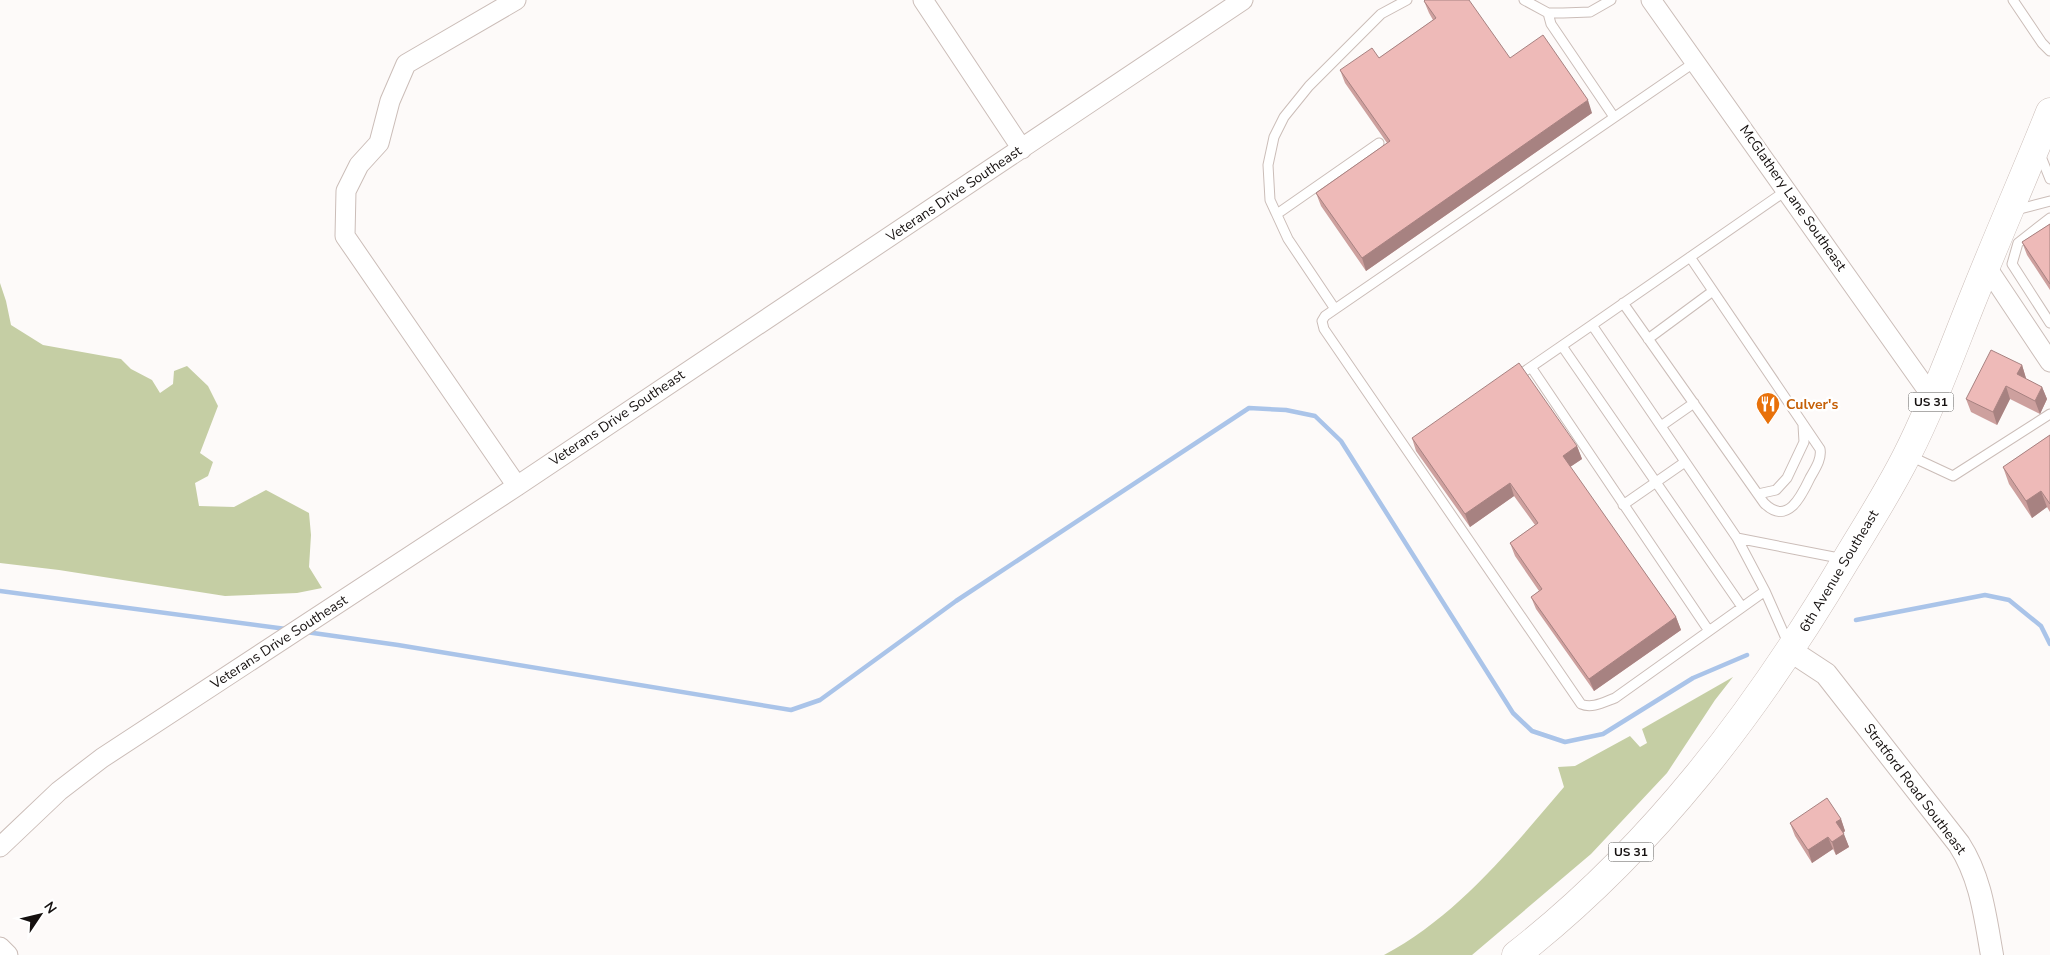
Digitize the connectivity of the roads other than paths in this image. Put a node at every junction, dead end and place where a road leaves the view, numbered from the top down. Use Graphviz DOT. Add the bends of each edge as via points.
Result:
graph roads {
  1 [pos="516,0"];
  2 [pos="923,0"];
  3 [pos="1243,0"];
  4 [pos="1407,0"];
  5 [pos="1524,0"];
  6 [pos="1611,0"];
  7 [pos="1651,0"];
  8 [pos="2015,0"];
  9 [pos="1548,13"];
  10 [pos="2050,51"];
  11 [pos="1695,61"];
  12 [pos="2050,112"];
  13 [pos="1614,117"];
  14 [pos="1379,143"];
  15 [pos="2036,146"];
  16 [pos="1022,149"];
  17 [pos="2050,179"];
  18 [pos="1787,190"];
  19 [pos="2050,202"];
  20 [pos="2008,213"];
  21 [pos="1277,214"];
  22 [pos="2050,218"];
  23 [pos="1690,257"];
  24 [pos="1986,266"];
  25 [pos="1714,291"];
  26 [pos="1623,303"];
  27 [pos="1335,309"];
  28 [pos="2050,323"];
  29 [pos="1592,325"];
  30 [pos="1648,339"];
  31 [pos="1562,346"];
  32 [pos="2050,362"];
  33 [pos="1531,367"];
  34 [pos="1507,383"];
  35 [pos="1933,398"];
  36 [pos="1694,403"];
  37 [pos="2050,414"];
  38 [pos="1803,422"];
  39 [pos="1660,426"];
  40 [pos="1907,455"];
  41 [pos="1685,462"];
  42 [pos="1656,482"];
  43 [pos="517,486"];
  44 [pos="1758,494"];
  45 [pos="1623,505"];
  46 [pos="1737,538"];
  47 [pos="1846,560"];
  48 [pos="1765,591"];
  49 [pos="1742,607"];
  50 [pos="1709,631"];
  51 [pos="1791,650"];
  52 [pos="0,847"];
  53 [pos="0,947"];
  54 [pos="8,955"];
  55 [pos="1516,955"];
  56 [pos="1992,955"];
  1 -- 43 [label="street" via="406,64 390,101 379,143 359,165 346,191 345,236"];
  2 -- 16 [label="street"];
  3 -- 16 [label="street, Veterans Drive Southeast"];
  4 -- 21 [label="lane" via="1381,14 1309,86 1284,117 1274,137 1268,164 1270,200"];
  5 -- 9 [label="lane"];
  6 -- 9 [label="lane" via="1590,12"];
  7 -- 11 [label="street, McGlathery Lane Southeast"];
  8 -- 10 [label="lane"];
  9 -- 13 [label="lane" via="1551,24"];
  11 -- 13 [label="lane"];
  11 -- 18 [label="street, McGlathery Lane Southeast"];
  12 -- 15 [label="main road, 6th Avenue Southeast / US 31"];
  13 -- 27 [label="lane"];
  14 -- 21 [label="lane"];
  15 -- 17 [label="lane"];
  15 -- 20 [label="main road, 6th Avenue Southeast / US 31"];
  16 -- 43 [label="street, Veterans Drive Southeast"];
  18 -- 23 [label="lane"];
  18 -- 35 [label="street, McGlathery Lane Southeast"];
  19 -- 20 [label="lane"];
  20 -- 24 [label="main road, 6th Avenue Southeast / US 31"];
  21 -- 27 [label="lane" via="1288,238"];
  22 -- 28 [label="lane" via="2018,243 2012,264"];
  23 -- 25 [label="lane"];
  23 -- 26 [label="lane"];
  24 -- 32 [label="street"];
  24 -- 35 [label="main road, 6th Avenue Southeast / US 31"];
  25 -- 30 [label="lane"];
  25 -- 38 [label="lane"];
  26 -- 29 [label="lane"];
  26 -- 30 [label="lane"];
  27 -- 50 [label="lane" via="1322,321 1324,329 1411,449 1581,704 1587,707 1615,698"];
  29 -- 31 [label="lane"];
  29 -- 39 [label="lane"];
  30 -- 36 [label="lane"];
  31 -- 33 [label="lane"];
  31 -- 42 [label="lane"];
  33 -- 34 [label="lane"];
  33 -- 45 [label="lane"];
  35 -- 40 [label="main road, 6th Avenue Southeast / US 31"];
  36 -- 39 [label="lane"];
  36 -- 44 [label="lane"];
  37 -- 40 [label="lane" via="1953,476"];
  38 -- 44 [label="lane" via="1804,442 1787,478 1776,490"];
  38 -- 44 [label="lane" via="1821,454 1801,498 1793,506 1777,512"];
  39 -- 41 [label="lane"];
  40 -- 47 [label="main road, 6th Avenue Southeast / US 31"];
  41 -- 42 [label="lane"];
  41 -- 46 [label="lane"];
  42 -- 45 [label="lane"];
  42 -- 49 [label="lane"];
  43 -- 52 [label="street, Veterans Drive Southeast" via="102,758 59,790"];
  45 -- 50 [label="lane"];
  46 -- 47 [label="lane"];
  46 -- 48 [label="lane"];
  47 -- 51 [label="main road, 6th Avenue Southeast / US 31"];
  48 -- 49 [label="lane"];
  48 -- 51 [label="lane"];
  49 -- 50 [label="lane"];
  51 -- 55 [label="main road, 6th Avenue Southeast / US 31" via="1681,797 1604,879"];
  51 -- 56 [label="street, Stratford Road Southeast" via="1826,674 1967,857 1980,890"];
  53 -- 54 [label="street"];
}
